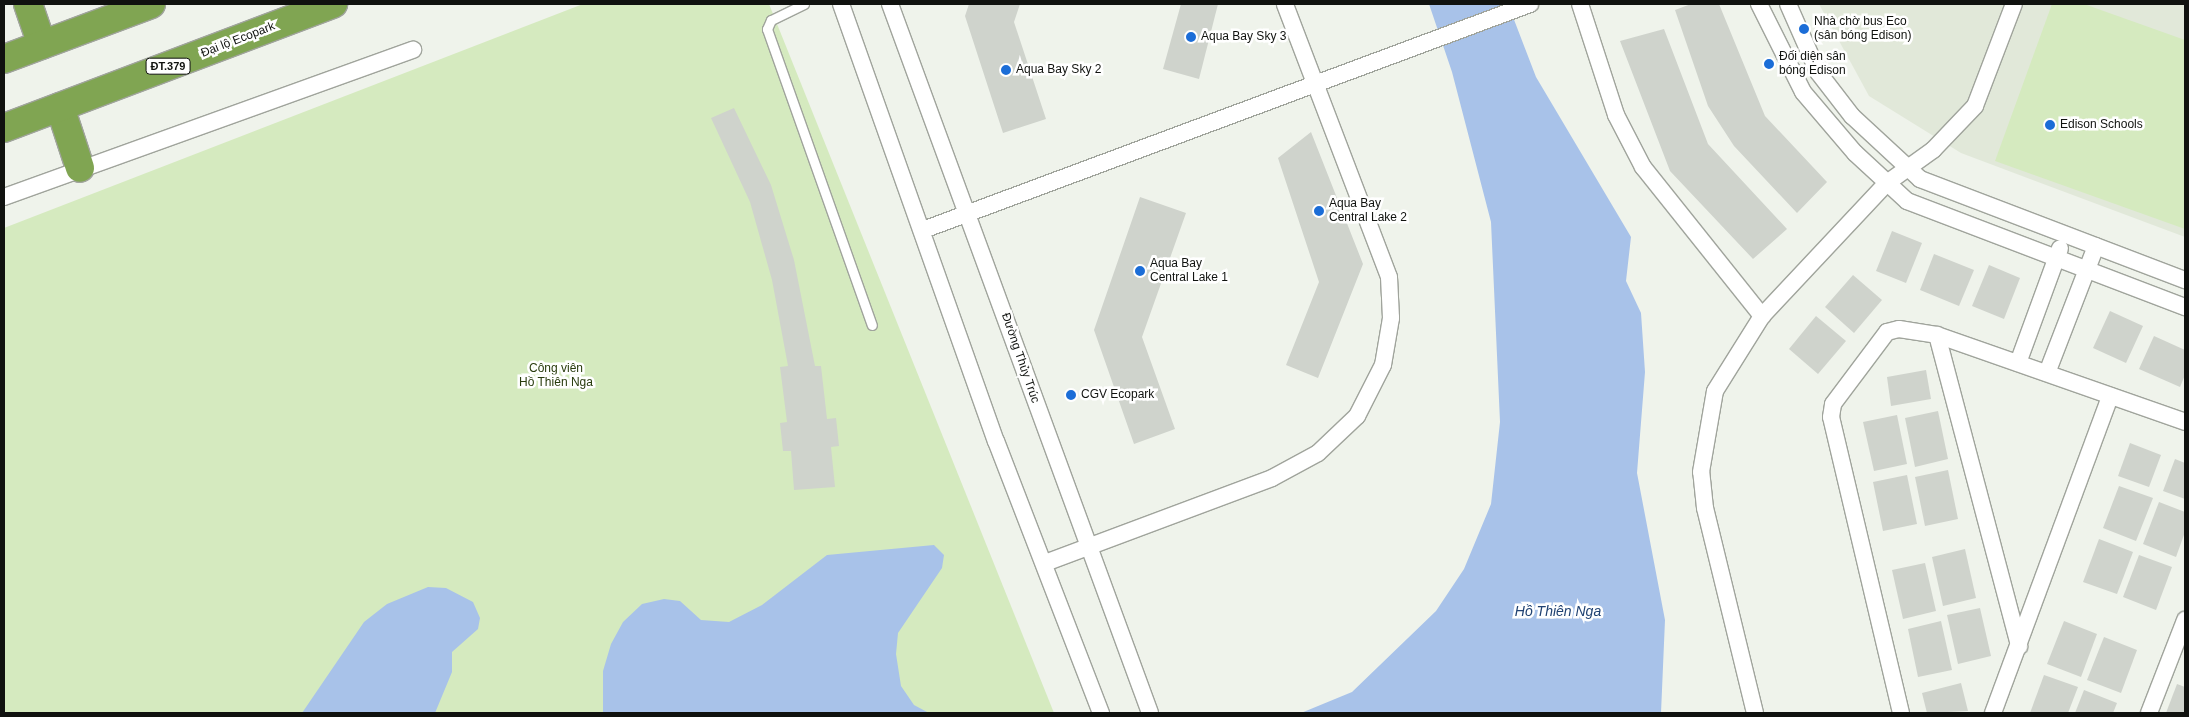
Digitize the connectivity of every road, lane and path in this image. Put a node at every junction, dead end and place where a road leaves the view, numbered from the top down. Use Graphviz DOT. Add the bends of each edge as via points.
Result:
graph roads {
  1 [pos="28,4"];
  2 [pos="151,4"];
  3 [pos="332,4"];
  4 [pos="804,4"];
  5 [pos="841,4"];
  6 [pos="890,4"];
  7 [pos="1285,4"];
  8 [pos="1530,4"];
  9 [pos="1580,4"];
  10 [pos="1759,4"];
  11 [pos="1788,4"];
  12 [pos="2014,4"];
  13 [pos="42,45"];
  14 [pos="413,50"];
  15 [pos="4,59"];
  16 [pos="1317,82"];
  17 [pos="60,107"];
  18 [pos="4,128"];
  19 [pos="1904,166"];
  20 [pos="80,168"];
  21 [pos="1887,182"];
  22 [pos="4,197"];
  23 [pos="969,212"];
  24 [pos="922,230"];
  25 [pos="2065,234"];
  26 [pos="2096,246"];
  27 [pos="2057,257"];
  28 [pos="2088,268"];
  29 [pos="2185,280"];
  30 [pos="2185,307"];
  31 [pos="1762,316"];
  32 [pos="872,324"];
  33 [pos="1937,335"];
  34 [pos="2018,363"];
  35 [pos="2047,374"];
  36 [pos="2110,396"];
  37 [pos="2185,422"];
  38 [pos="1087,549"];
  39 [pos="1045,562"];
  40 [pos="2185,620"];
  41 [pos="2181,645"];
  42 [pos="2019,646"];
  43 [pos="1100,713"];
  44 [pos="1150,713"];
  45 [pos="1755,713"];
  46 [pos="1901,713"];
  47 [pos="1993,713"];
  48 [pos="2149,713"];
  1 -- 13 [label="highway"];
  2 -- 13 [label="highway"];
  3 -- 17 [label="highway, Đại lộ Ecopark / ĐT.379"];
  4 -- 32 [label="lane" via="771,20 767,29"];
  5 -- 24 [label="street"];
  6 -- 23 [label="street, Đường Thủy Trúc"];
  7 -- 16 [label="street"];
  8 -- 16 [label="street"];
  9 -- 31 [label="street" via="1616,115 1643,167"];
  10 -- 21 [label="street" via="1803,92 1832,128"];
  11 -- 19 [label="street" via="1818,72 1852,116"];
  12 -- 19 [label="street" via="1975,106 1933,150"];
  13 -- 15 [label="highway"];
  14 -- 20 [label="street"];
  16 -- 23 [label="street"];
  16 -- 38 [label="street" via="1389,277 1391,318 1383,365 1357,416 1318,453 1272,478"];
  17 -- 18 [label="highway, Đại lộ Ecopark / ĐT.379"];
  17 -- 20 [label="highway"];
  19 -- 21 [label="street"];
  19 -- 25 [label="street" via="1920,179"];
  20 -- 22 [label="street"];
  21 -- 27 [label="street" via="1907,201"];
  21 -- 31 [label="street"];
  23 -- 24 [label="street"];
  23 -- 38 [label="street, Đường Thủy Trúc"];
  24 -- 39 [label="street"];
  25 -- 26 [label="street"];
  25 -- 27 [label="street"];
  26 -- 28 [label="street"];
  26 -- 29 [label="street"];
  27 -- 28 [label="street"];
  27 -- 34 [label="street"];
  28 -- 30 [label="street"];
  28 -- 35 [label="street"];
  31 -- 45 [label="street" via="1715,391 1701,472 1705,508"];
  33 -- 34 [label="street"];
  33 -- 42 [label="street"];
  33 -- 46 [label="street" via="1898,329 1887,332 1831,410"];
  34 -- 35 [label="street"];
  35 -- 36 [label="street"];
  36 -- 37 [label="street"];
  36 -- 42 [label="street"];
  38 -- 39 [label="street"];
  38 -- 44 [label="street, Đường Thủy Trúc"];
  39 -- 43 [label="street"];
  40 -- 41 [label="street"];
  41 -- 48 [label="street"];
  42 -- 47 [label="street"];
}
